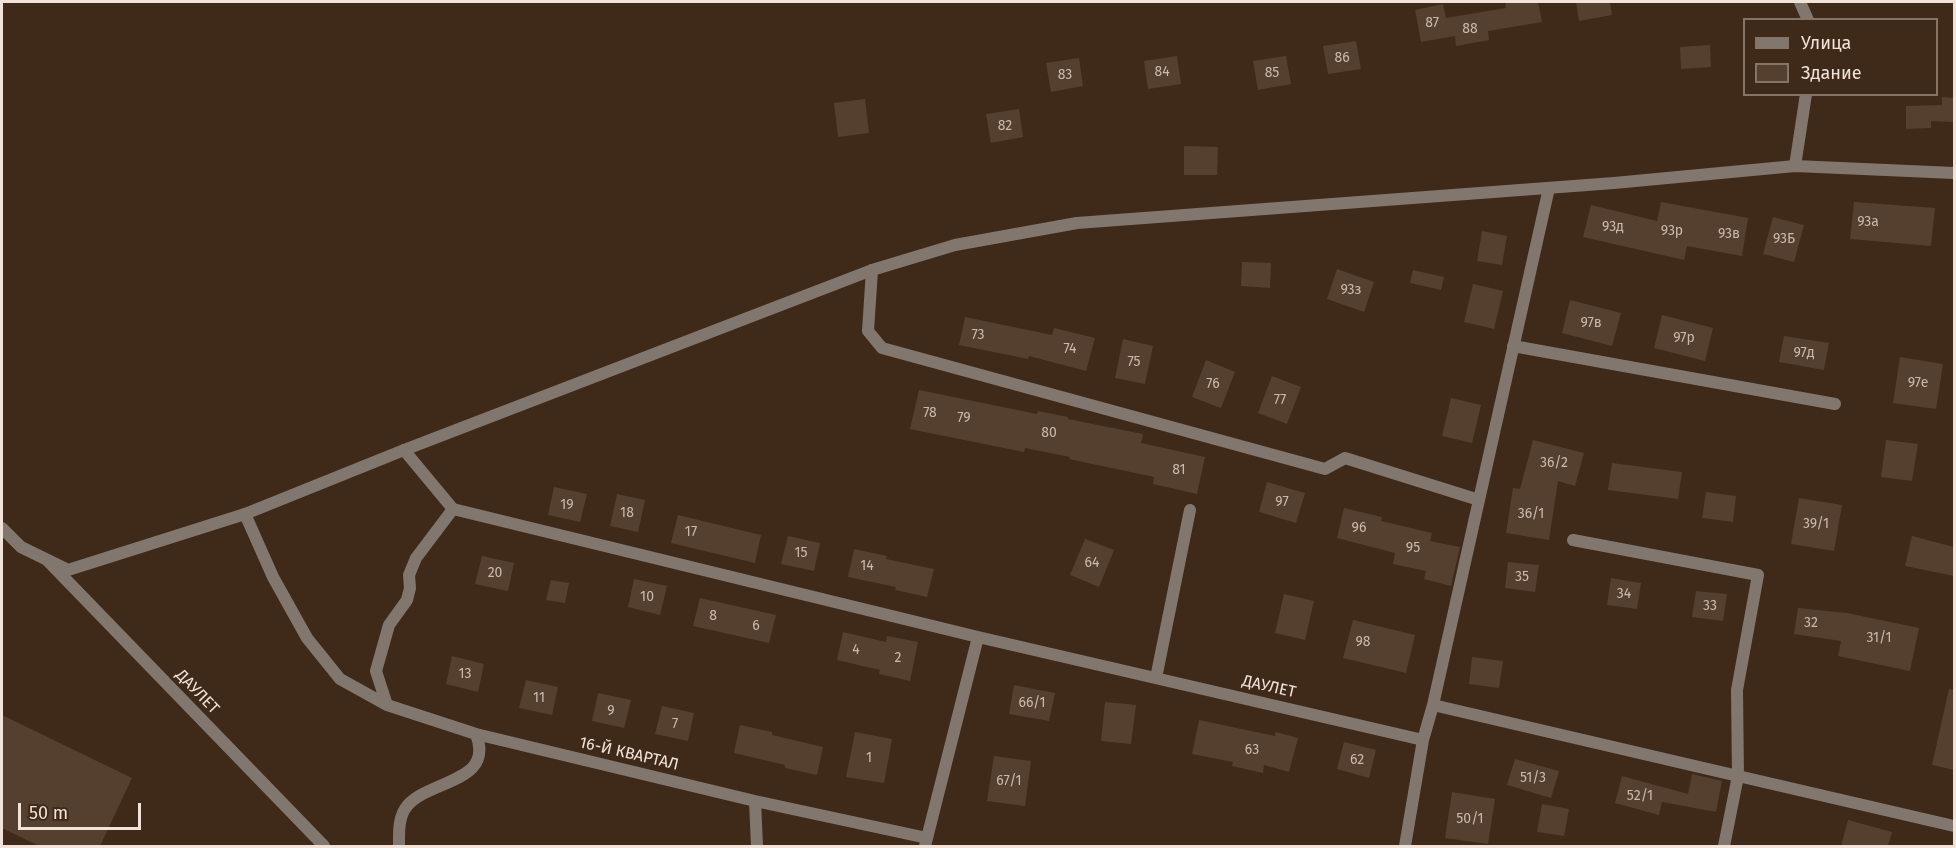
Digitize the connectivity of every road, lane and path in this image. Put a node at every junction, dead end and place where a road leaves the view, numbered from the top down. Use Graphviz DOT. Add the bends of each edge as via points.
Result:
graph roads {
  1 [pos="1800,2"];
  2 [pos="1808,18"];
  3 [pos="1806,96"];
  4 [pos="1795,166"];
  5 [pos="1954,173"];
  6 [pos="1549,188"];
  7 [pos="872,270"];
  8 [pos="1513,346"];
  9 [pos="1835,404"];
  10 [pos="404,450"];
  11 [pos="1479,500"];
  12 [pos="453,509"];
  13 [pos="1190,510"];
  14 [pos="245,514"];
  15 [pos="2,528"];
  16 [pos="1572,540"];
  17 [pos="47,560"];
  18 [pos="978,637"];
  19 [pos="1156,678"];
  20 [pos="387,705"];
  21 [pos="1433,705"];
  22 [pos="476,734"];
  23 [pos="1423,740"];
  24 [pos="1738,776"];
  25 [pos="755,801"];
  26 [pos="1954,826"];
  27 [pos="926,842"];
  28 [pos="324,846"];
  29 [pos="399,846"];
  30 [pos="757,846"];
  31 [pos="1405,846"];
  32 [pos="1725,846"];
  1 -- 2 [label="street"];
  3 -- 4 [label="street"];
  4 -- 5 [label="street"];
  4 -- 6 [label="street"];
  6 -- 7 [label="street" via="1077,223 955,244"];
  6 -- 8 [label="street"];
  7 -- 10 [label="street"];
  7 -- 11 [label="street" via="868,331 882,348 1325,469 1345,459"];
  8 -- 9 [label="street"];
  8 -- 11 [label="street"];
  10 -- 12 [label="street"];
  10 -- 14 [label="street"];
  11 -- 21 [label="street"];
  12 -- 18 [label="street, ДАУЛЕТ"];
  12 -- 20 [label="street" via="416,558 409,575 407,600 389,626 376,671"];
  13 -- 19 [label="street"];
  14 -- 17 [label="street" via="68,570"];
  14 -- 20 [label="street, 16-Й КВАРТАЛ" via="273,577 308,638 340,680"];
  15 -- 17 [label="street" via="21,548"];
  16 -- 24 [label="street" via="1758,574 1737,690"];
  17 -- 28 [label="street, ДАУЛЕТ"];
  18 -- 19 [label="street, ДАУЛЕТ"];
  18 -- 27 [label="street"];
  19 -- 23 [label="street, ДАУЛЕТ"];
  20 -- 22 [label="street, 16-Й КВАРТАЛ"];
  21 -- 23 [label="street"];
  21 -- 24 [label="street"];
  22 -- 25 [label="street, 16-Й КВАРТАЛ"];
  22 -- 29 [label="street" via="480,756 473,769 406,806 400,819"];
  23 -- 31 [label="street"];
  24 -- 26 [label="street"];
  24 -- 32 [label="street"];
  25 -- 27 [label="street, 16-Й КВАРТАЛ"];
  25 -- 30 [label="street"];
}
